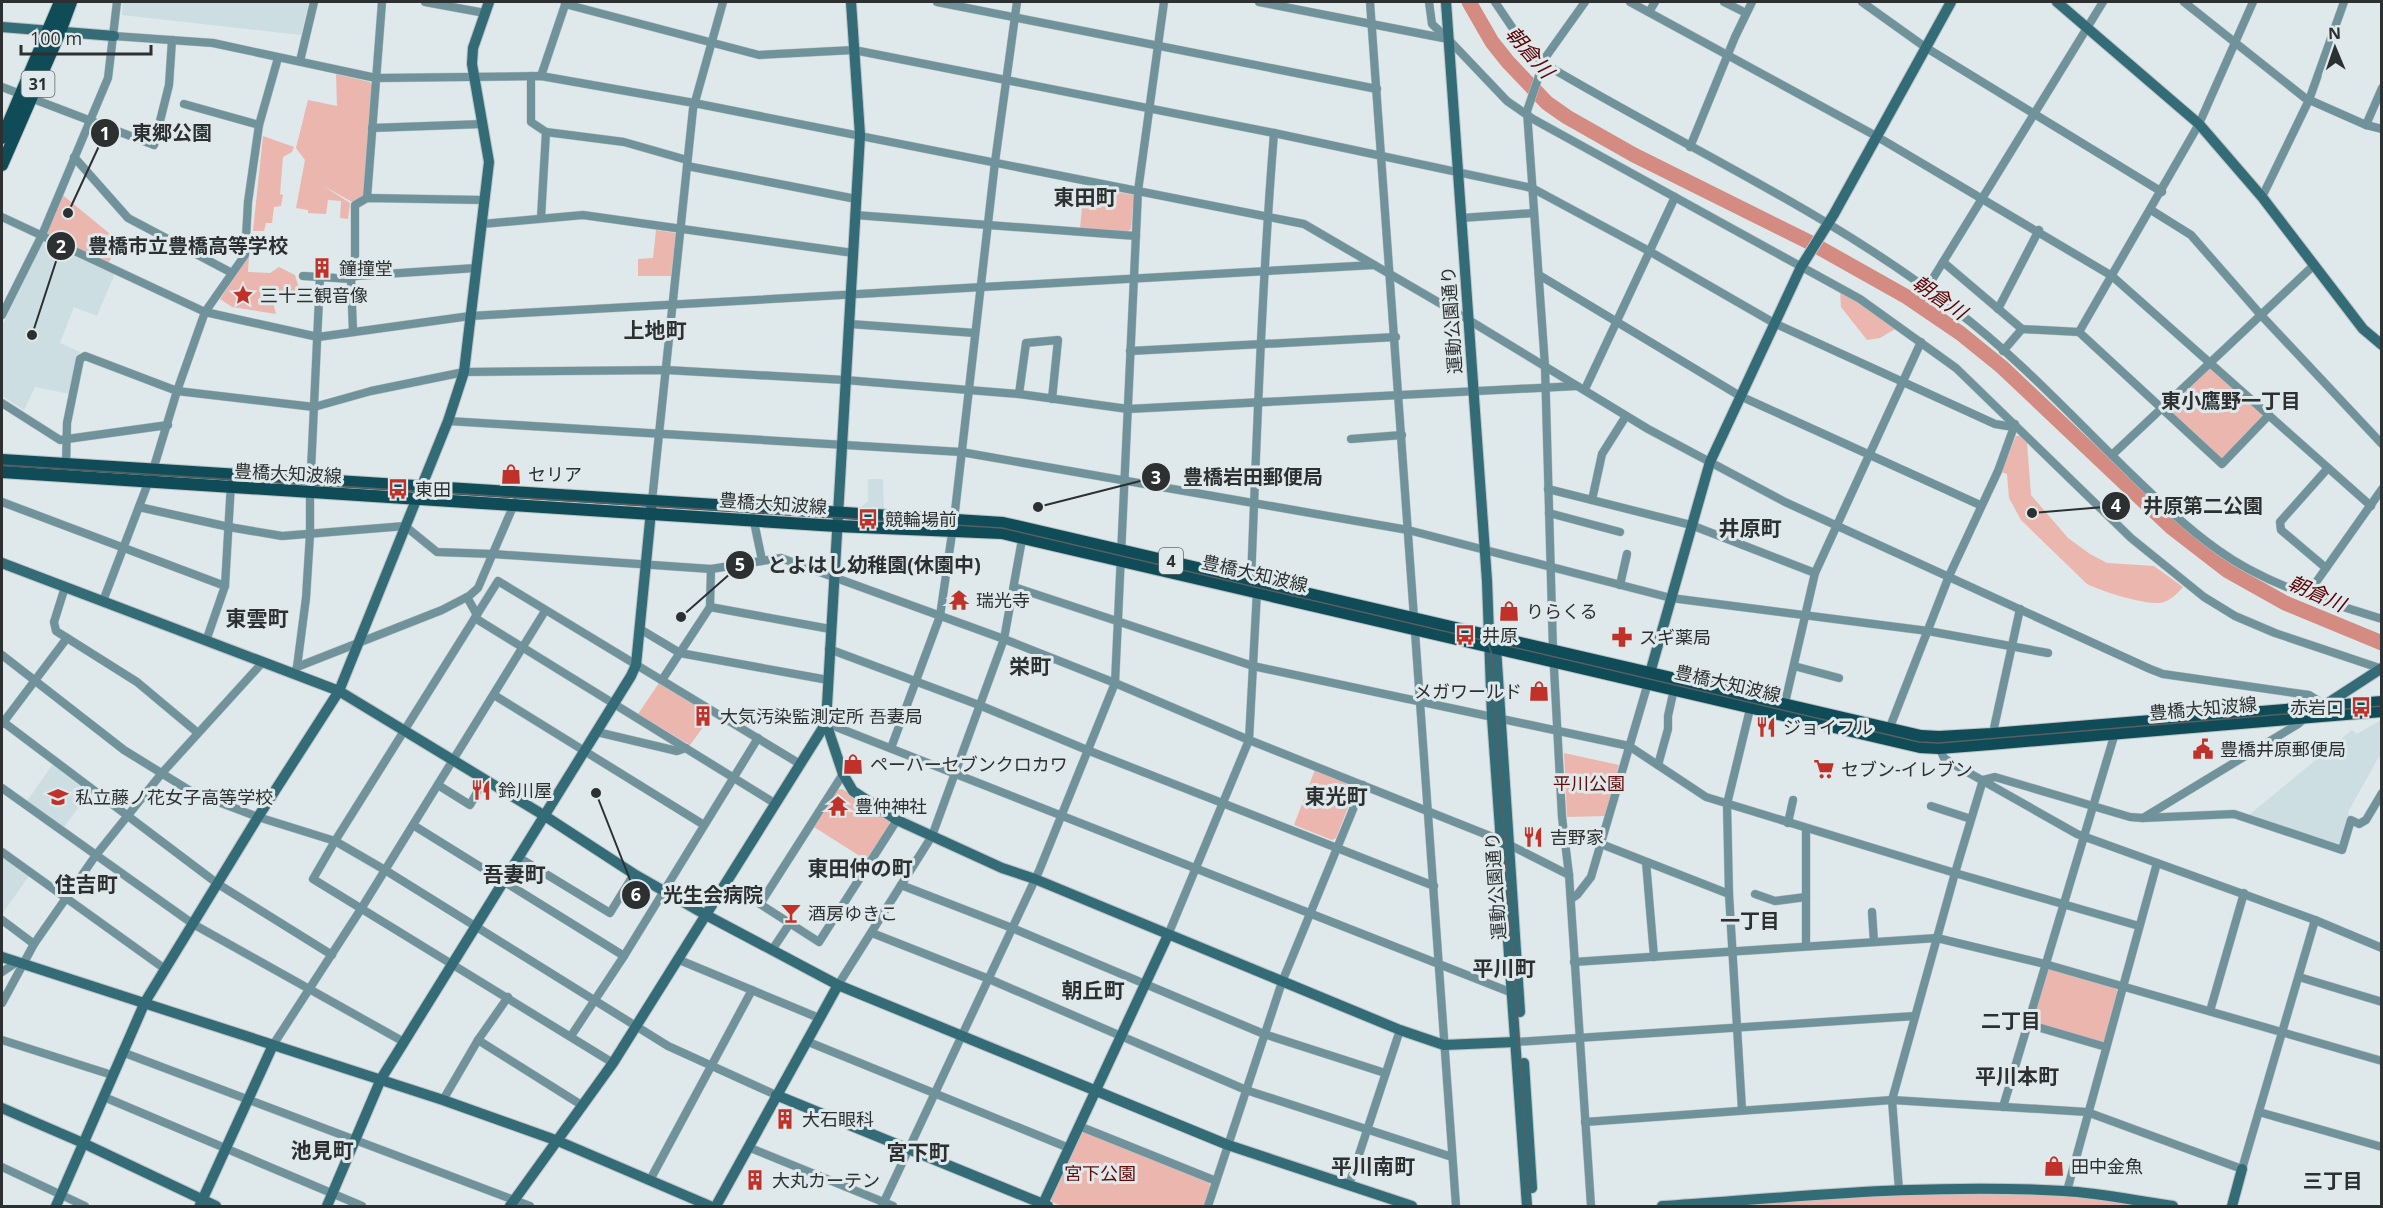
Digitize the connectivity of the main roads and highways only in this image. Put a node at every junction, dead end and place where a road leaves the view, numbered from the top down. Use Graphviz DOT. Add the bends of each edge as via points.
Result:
graph roads {
  1 [pos="60,2"];
  2 [pos="71,2"];
  3 [pos="54,32"];
  4 [pos="27,95"];
  5 [pos="2,138"];
  6 [pos="2,165"];
  7 [pos="2,460"];
  8 [pos="66,470"];
  9 [pos="2,472"];
  10 [pos="418,493"];
  11 [pos="652,507"];
  12 [pos="753,513"];
  13 [pos="953,525"];
  14 [pos="1649,679"];
  15 [pos="1752,702"];
  16 [pos="2382,702"];
  17 [pos="2382,711"];
  18 [pos="1991,739"];
  1 -- 3 [label="main road, 31"];
  2 -- 3 [label="main road, 31"];
  3 -- 4 [label="main road, 31"];
  4 -- 5 [label="main road, 31"];
  4 -- 6 [label="main road, 31"];
  7 -- 8 [label="main road, 豊橋大知波線 / 4"];
  8 -- 9 [label="main road, 豊橋大知波線 / 4"];
  8 -- 10 [label="main road, 豊橋大知波線 / 4"];
  10 -- 11 [label="main road, 豊橋大知波線 / 4" via="514,504"];
  10 -- 11 [label="main road, 豊橋大知波線 / 4" via="519,492"];
  11 -- 12 [label="main road, 豊橋大知波線 / 4"];
  12 -- 13 [label="main road, 豊橋大知波線 / 4" via="838,513"];
  12 -- 13 [label="main road, 豊橋大知波線 / 4" via="837,526"];
  13 -- 14 [label="main road, 豊橋大知波線 / 4" via="1003,523 1023,532"];
  14 -- 15 [label="main road, 豊橋大知波線 / 4"];
  14 -- 15 [label="main road, 豊橋大知波線 / 4" via="1674,689"];
  15 -- 18 [label="main road, 豊橋大知波線 / 4" via="1939,743"];
  16 -- 18 [label="main road, 豊橋大知波線 / 4"];
  17 -- 18 [label="main road, 豊橋大知波線 / 4"];
}
